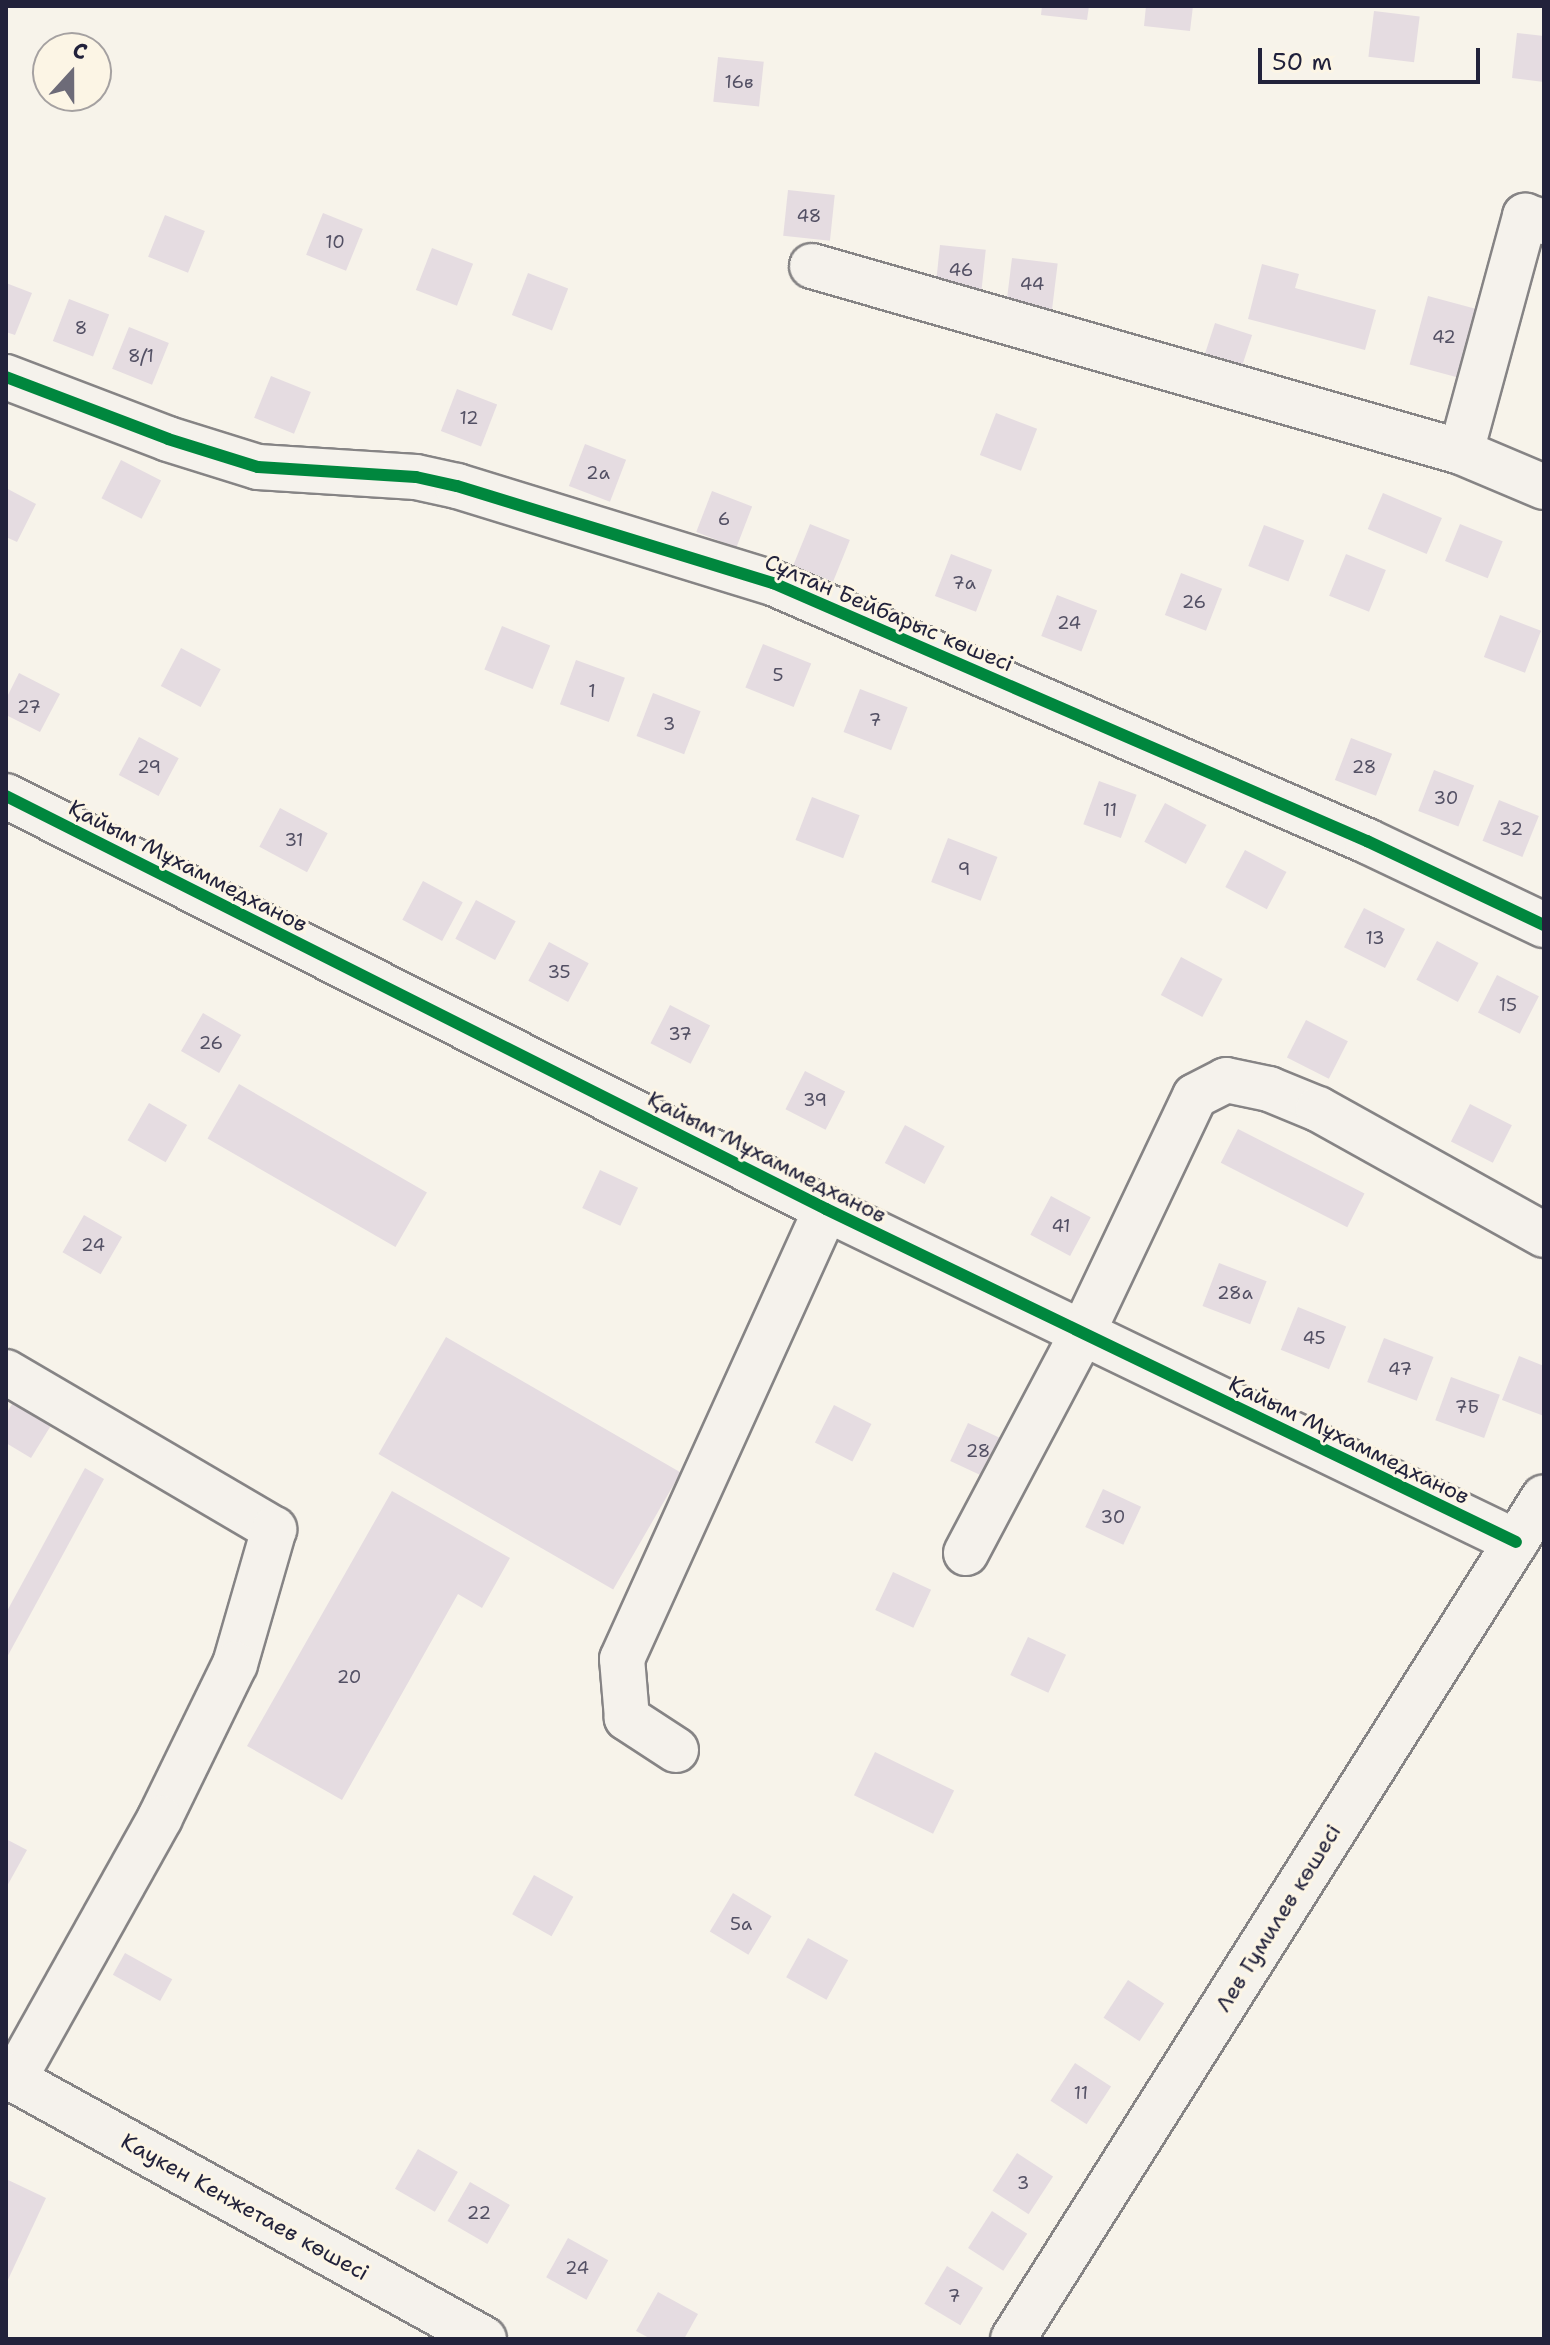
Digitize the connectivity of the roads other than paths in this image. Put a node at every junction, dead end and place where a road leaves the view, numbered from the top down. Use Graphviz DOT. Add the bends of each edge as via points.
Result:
graph roads {
  1 [pos="1544,222"];
  2 [pos="812,266"];
  3 [pos="6,377"];
  4 [pos="1461,452"];
  5 [pos="1544,487"];
  6 [pos="6,796"];
  7 [pos="1544,925"];
  8 [pos="826,1209"];
  9 [pos="1544,1235"];
  10 [pos="1082,1334"];
  11 [pos="6,1372"];
  12 [pos="1544,1497"];
  13 [pos="1516,1542"];
  14 [pos="966,1553"];
  15 [pos="676,1750"];
  16 [pos="10,2077"];
  17 [pos="484,2339"];
  18 [pos="1013,2339"];
  1 -- 4 [label="street" via="1525,216"];
  2 -- 4 [label="street"];
  3 -- 7 [label="street, Сұлтан Бейбарыс көшесі" via="258,467 416,477 457,486 773,583 1353,835"];
  4 -- 5 [label="street"];
  6 -- 8 [label="street, Қайым Мұхаммедханов"];
  8 -- 10 [label="street, Қайым Мұхаммедханов"];
  8 -- 15 [label="street" via="622,1659 627,1718"];
  9 -- 10 [label="street" via="1318,1109 1269,1089 1226,1080 1195,1096"];
  10 -- 13 [label="street, Қайым Мұхаммедханов"];
  10 -- 14 [label="street"];
  11 -- 16 [label="street" via="274,1529 235,1664 160,1818"];
  12 -- 13 [label="street, Лев Гумилев көшесі"];
  13 -- 18 [label="street, Лев Гумилев көшесі"];
  16 -- 17 [label="street, Каукен Кенжетаев көшесі"];
}
